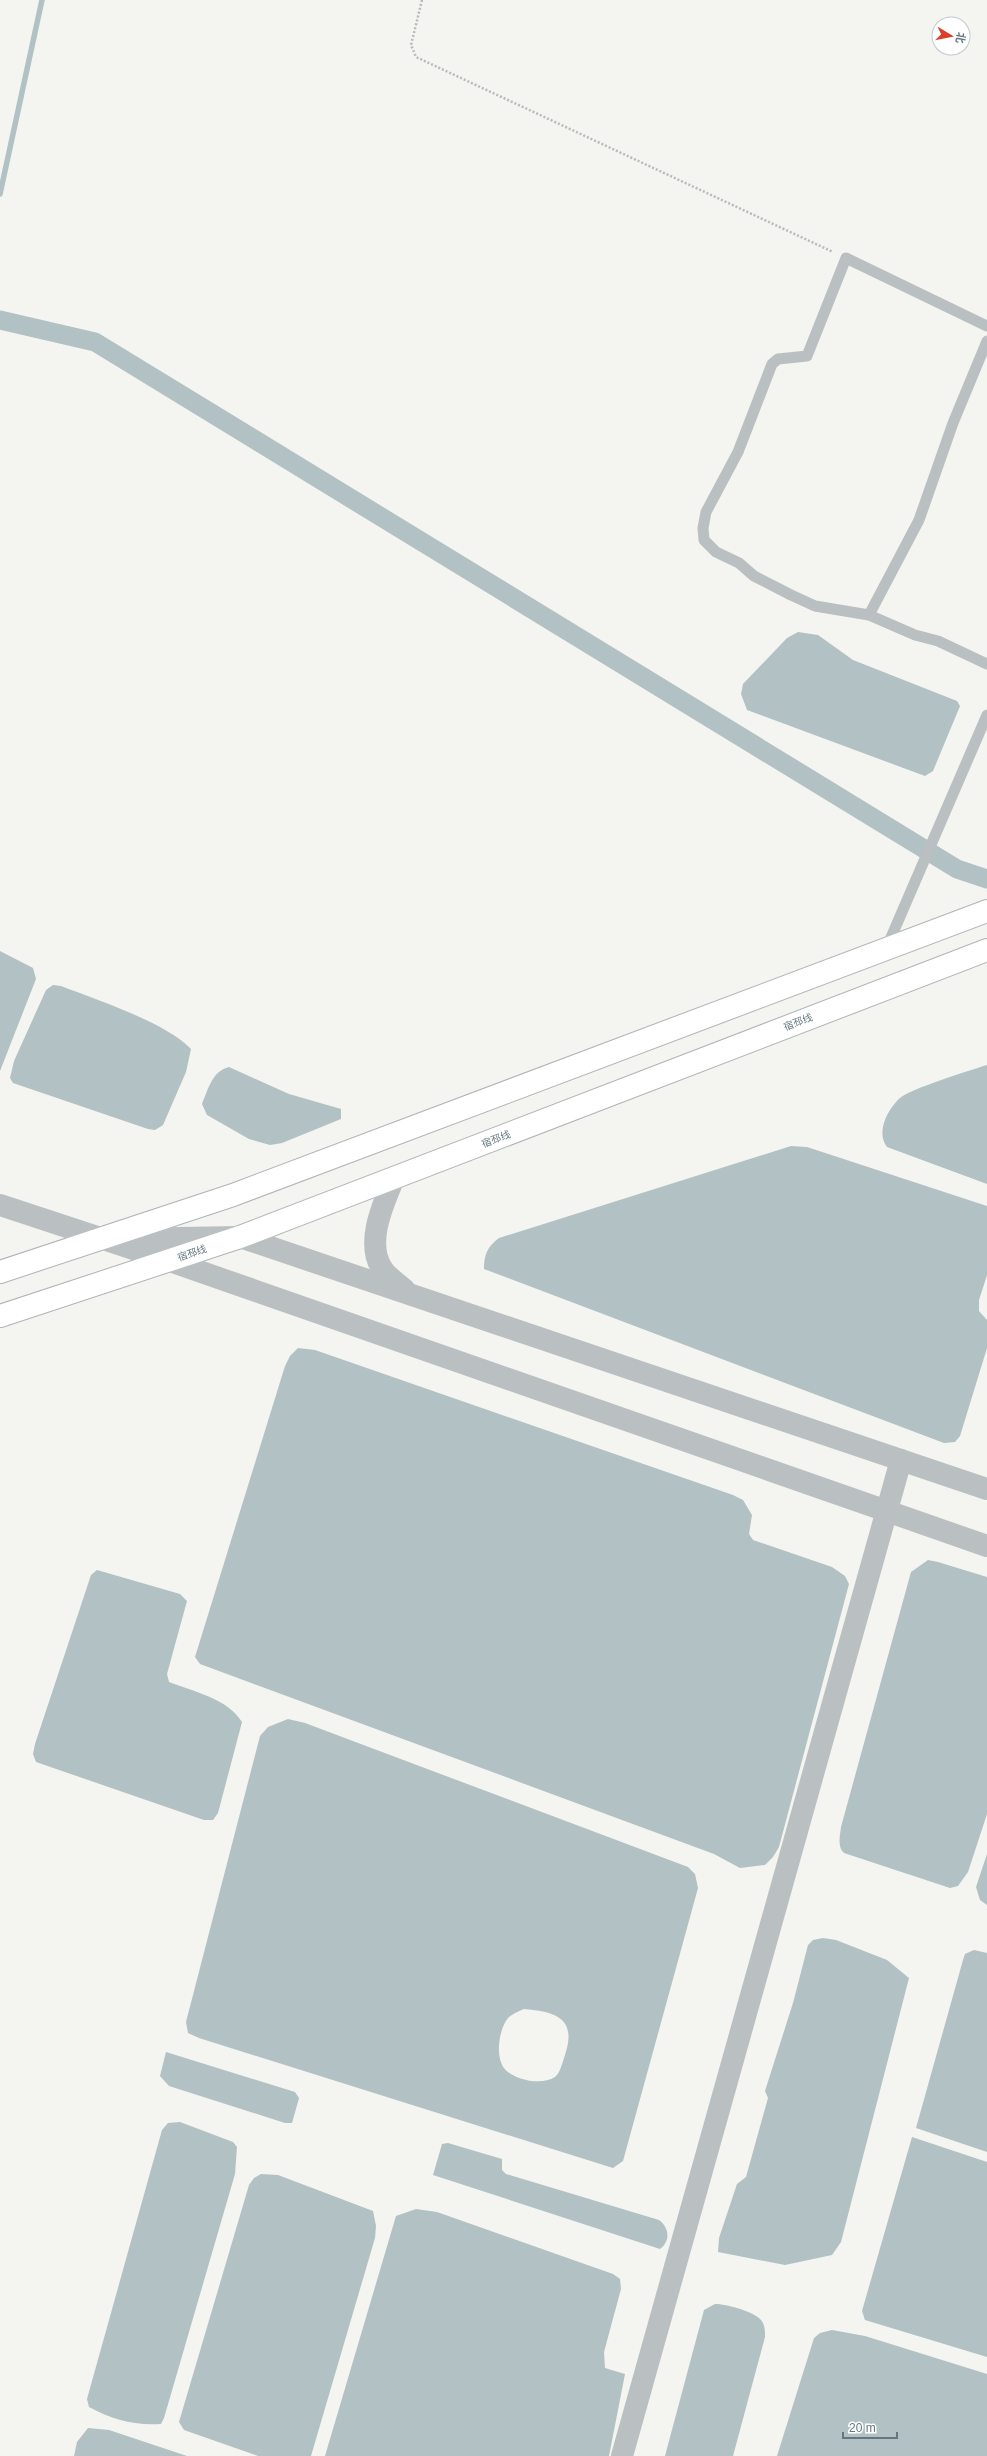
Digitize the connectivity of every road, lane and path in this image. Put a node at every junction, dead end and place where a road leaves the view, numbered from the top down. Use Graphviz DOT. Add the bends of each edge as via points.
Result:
graph roads {
  1 [pos="422,0"];
  2 [pos="846,258"];
  3 [pos="987,326"];
  4 [pos="987,341"];
  5 [pos="869,615"];
  6 [pos="987,664"];
  7 [pos="987,715"];
  8 [pos="987,911"];
  9 [pos="886,949"];
  10 [pos="987,950"];
  11 [pos="394,1178"];
  12 [pos="0,1205"];
  13 [pos="240,1237"];
  14 [pos="99,1239"];
  15 [pos="170,1261"];
  16 [pos="0,1272"];
  17 [pos="410,1295"];
  18 [pos="0,1316"];
  19 [pos="901,1460"];
  20 [pos="987,1490"];
  21 [pos="887,1511"];
  22 [pos="987,1546"];
  23 [pos="622,2456"];
  1 -- 2 [label="path" via="411,45 416,57"];
  2 -- 3 [label="lane"];
  2 -- 5 [label="lane" via="807,356 778,359 772,364 738,452 706,512 703,528 704,540 716,552 739,563 754,576 815,606"];
  4 -- 5 [label="lane" via="953,423 919,520"];
  5 -- 6 [label="lane" via="915,635 938,641"];
  7 -- 9 [label="lane"];
  8 -- 9 [label="main road"];
  9 -- 14 [label="main road" via="232,1195"];
  10 -- 11 [label="main road, 宿邳线"];
  11 -- 13 [label="main road, 宿邳线"];
  11 -- 17 [label="street" via="380,1212 376,1251 382,1269"];
  12 -- 14 [label="street"];
  13 -- 14 [label="street"];
  13 -- 15 [label="main road, 宿邳线"];
  13 -- 17 [label="street"];
  14 -- 15 [label="street"];
  14 -- 16 [label="main road"];
  15 -- 18 [label="main road, 宿邳线"];
  15 -- 21 [label="street"];
  17 -- 19 [label="street"];
  19 -- 20 [label="street"];
  19 -- 21 [label="street"];
  21 -- 22 [label="street"];
  21 -- 23 [label="street"];
}
